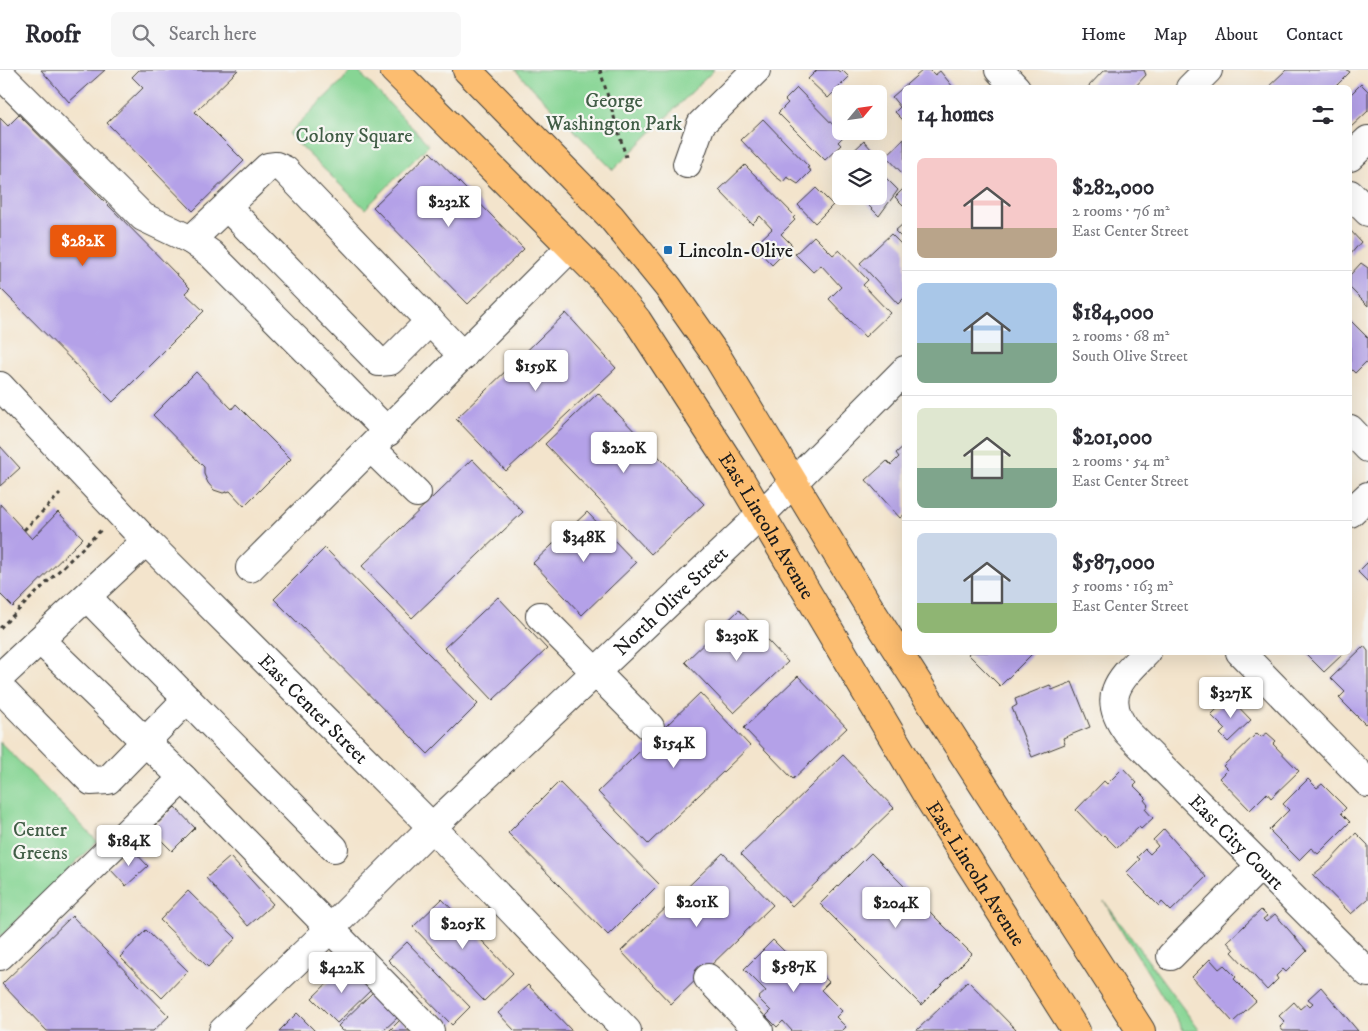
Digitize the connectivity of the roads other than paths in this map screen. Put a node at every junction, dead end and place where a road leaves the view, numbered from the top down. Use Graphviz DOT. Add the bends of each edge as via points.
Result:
graph roads {
  1 [pos="394,70"];
  2 [pos="466,70"];
  3 [pos="756,70"];
  4 [pos="999,70"];
  5 [pos="1208,70"];
  6 [pos="0,74"];
  7 [pos="1013,85"];
  8 [pos="1193,85"];
  9 [pos="1368,140"];
  10 [pos="1352,155"];
  11 [pos="688,164"];
  12 [pos="1352,196"];
  13 [pos="227,207"];
  14 [pos="1368,212"];
  15 [pos="191,240"];
  16 [pos="571,246"];
  17 [pos="430,321"];
  18 [pos="463,356"];
  19 [pos="902,373"];
  20 [pos="0,386"];
  21 [pos="1352,431"];
  22 [pos="379,440"];
  23 [pos="1368,448"];
  24 [pos="793,482"];
  25 [pos="417,493"];
  26 [pos="1368,496"];
  27 [pos="1352,511"];
  28 [pos="761,515"];
  29 [pos="146,541"];
  30 [pos="250,568"];
  31 [pos="87,597"];
  32 [pos="540,616"];
  33 [pos="40,640"];
  34 [pos="1144,655"];
  35 [pos="1243,655"];
  36 [pos="595,672"];
  37 [pos="0,677"];
  38 [pos="0,688"];
  39 [pos="187,699"];
  40 [pos="650,727"];
  41 [pos="145,742"];
  42 [pos="183,778"];
  43 [pos="1368,783"];
  44 [pos="432,828"];
  45 [pos="334,848"];
  46 [pos="1260,865"];
  47 [pos="329,930"];
  48 [pos="0,956"];
  49 [pos="1171,956"];
  50 [pos="1368,973"];
  51 [pos="708,978"];
  52 [pos="223,1031"];
  53 [pos="430,1031"];
  54 [pos="627,1031"];
  55 [pos="758,1031"];
  56 [pos="1076,1031"];
  57 [pos="1141,1031"];
  1 -- 16 [label="main road, East Lincoln Avenue"];
  2 -- 24 [label="main road" via="611,217 668,287 718,358"];
  3 -- 11 [label="street" via="701,124"];
  4 -- 7 [label="street"];
  5 -- 8 [label="street"];
  6 -- 15 [label="street" via="143,216"];
  9 -- 10 [label="street"];
  12 -- 14 [label="street"];
  13 -- 15 [label="street"];
  13 -- 17 [label="street" via="268,167 285,170"];
  13 -- 17 [label="street" via="379,362 390,361"];
  15 -- 22 [label="street" via="211,254"];
  16 -- 18 [label="street"];
  16 -- 28 [label="main road, East Lincoln Avenue" via="637,320"];
  17 -- 18 [label="street"];
  18 -- 22 [label="street"];
  19 -- 24 [label="street, North Olive Street"];
  20 -- 29 [label="street, East Center Street"];
  21 -- 23 [label="street"];
  22 -- 25 [label="street"];
  22 -- 30 [label="street"];
  24 -- 28 [label="street, North Olive Street"];
  24 -- 57 [label="main road" via="871,610"];
  26 -- 27 [label="street"];
  28 -- 36 [label="street, North Olive Street"];
  28 -- 56 [label="main road, East Lincoln Avenue" via="926,794"];
  29 -- 31 [label="street"];
  29 -- 44 [label="street, East Center Street"];
  31 -- 33 [label="street"];
  31 -- 39 [label="street"];
  32 -- 36 [label="street"];
  33 -- 37 [label="street"];
  33 -- 41 [label="street"];
  34 -- 46 [label="street, East City Court" via="1122,677 1113,696 1118,720 1126,732"];
  35 -- 43 [label="street"];
  36 -- 40 [label="street"];
  36 -- 44 [label="street, North Olive Street"];
  38 -- 41 [label="street" via="91,782 108,780"];
  39 -- 41 [label="street"];
  39 -- 45 [label="street"];
  41 -- 42 [label="street"];
  42 -- 47 [label="street"];
  42 -- 48 [label="street"];
  44 -- 47 [label="street, North Olive Street"];
  44 -- 54 [label="street, East Center Street"];
  46 -- 49 [label="street"];
  46 -- 50 [label="street, East City Court"];
  47 -- 52 [label="street, North Olive Street"];
  47 -- 53 [label="street"];
  51 -- 55 [label="street"];
}
